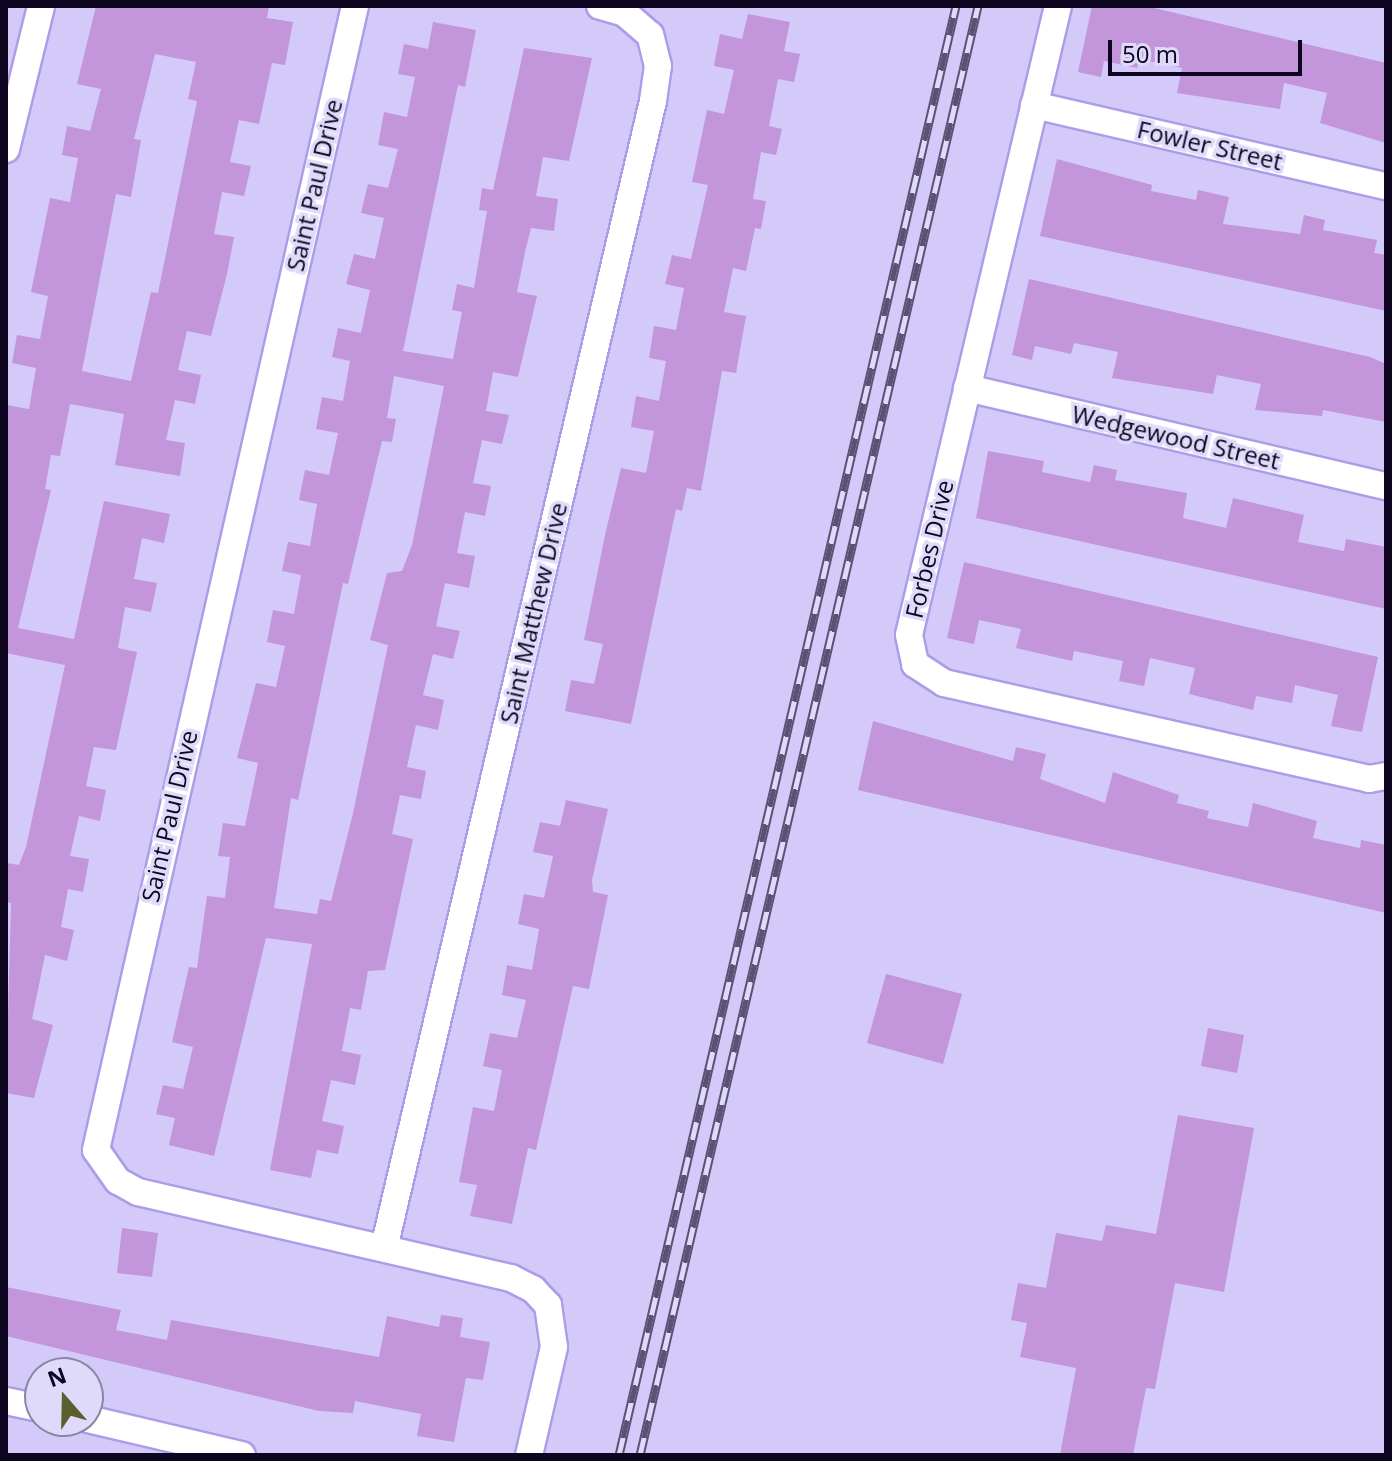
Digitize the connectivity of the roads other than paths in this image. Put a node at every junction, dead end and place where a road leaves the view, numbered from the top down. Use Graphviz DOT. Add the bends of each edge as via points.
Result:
graph roads {
  1 [pos="41,6"];
  2 [pos="355,6"];
  3 [pos="600,6"];
  4 [pos="1058,6"];
  5 [pos="1034,105"];
  6 [pos="6,149"];
  7 [pos="1386,186"];
  8 [pos="967,388"];
  9 [pos="1386,486"];
  10 [pos="1386,776"];
  11 [pos="384,1248"];
  12 [pos="104,1423"];
  13 [pos="242,1455"];
  14 [pos="529,1455"];
  1 -- 6 [label="street"];
  2 -- 11 [label="street, Saint Paul Drive" via="96,1150 113,1175 138,1192"];
  3 -- 11 [label="street, Saint Matthew Drive" via="625,13 650,35 658,66 653,101"];
  4 -- 5 [label="street, Forbes Drive"];
  5 -- 7 [label="street, Fowler Street"];
  5 -- 8 [label="street, Forbes Drive"];
  8 -- 9 [label="street, Wedgewood Street"];
  8 -- 10 [label="street, Forbes Drive" via="909,635 915,664 944,683 1369,779"];
  11 -- 14 [label="street, Saint Paul Drive" via="511,1278 548,1305 554,1347"];
  12 -- 13 [label="street"];
}
